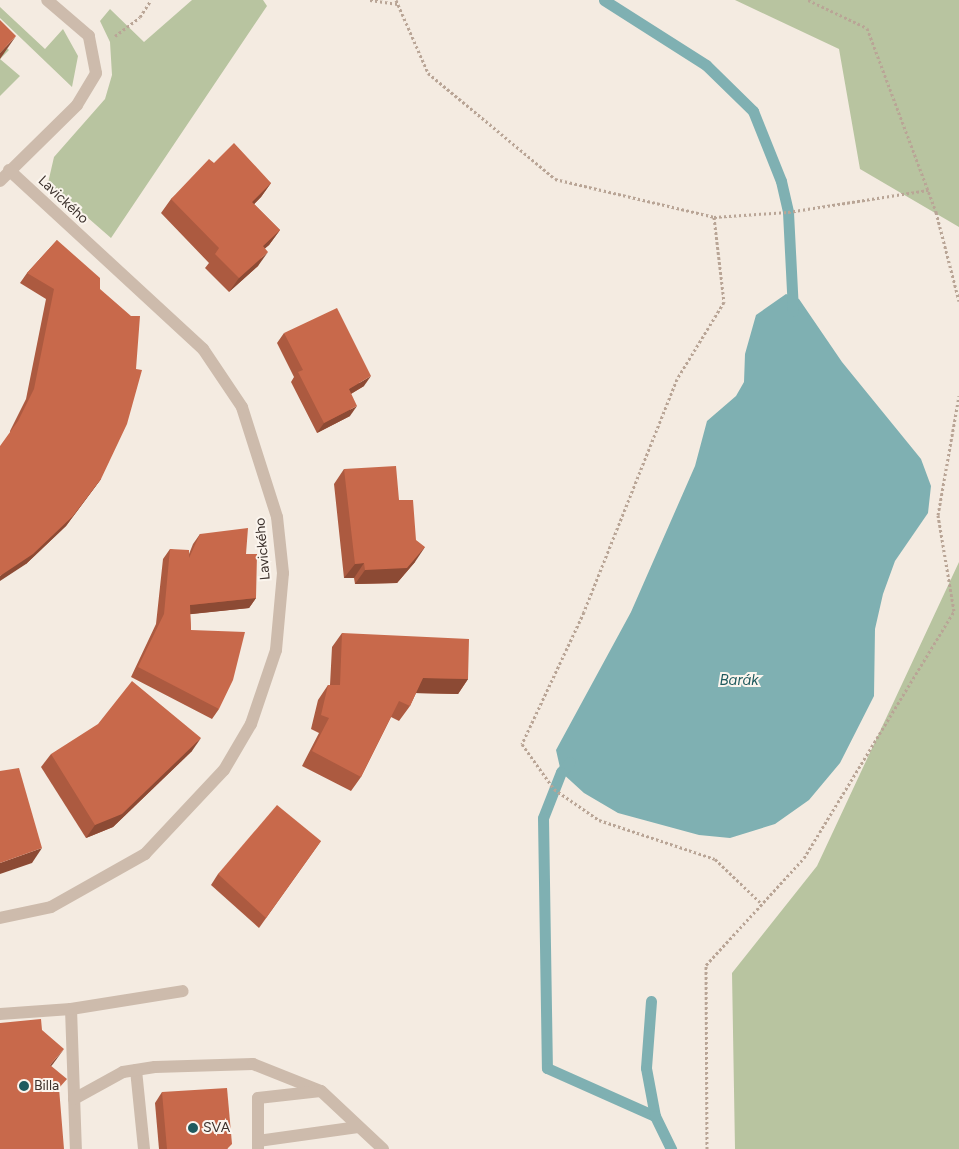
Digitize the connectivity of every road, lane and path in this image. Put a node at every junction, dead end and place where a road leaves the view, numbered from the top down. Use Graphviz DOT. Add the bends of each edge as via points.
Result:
graph roads {
  1 [pos="47,0"];
  2 [pos="151,0"];
  3 [pos="370,0"];
  4 [pos="808,0"];
  5 [pos="397,2"];
  6 [pos="92,53"];
  7 [pos="9,170"];
  8 [pos="0,181"];
  9 [pos="928,190"];
  10 [pos="714,217"];
  11 [pos="959,301"];
  12 [pos="959,396"];
  13 [pos="762,904"];
  14 [pos="0,918"];
  15 [pos="183,991"];
  16 [pos="71,1009"];
  17 [pos="0,1014"];
  18 [pos="136,1070"];
  19 [pos="321,1091"];
  20 [pos="74,1099"];
  21 [pos="358,1127"];
  22 [pos="258,1145"];
  23 [pos="76,1149"];
  24 [pos="144,1149"];
  25 [pos="383,1149"];
  26 [pos="708,1149"];
  1 -- 6 [label="street" via="89,36"];
  2 -- 6 [label="path" via="140,17"];
  3 -- 5 [label="path"];
  4 -- 9 [label="path" via="866,28"];
  5 -- 10 [label="path" via="428,73 555,179"];
  6 -- 7 [label="street" via="96,73 77,105"];
  7 -- 8 [label="street"];
  7 -- 14 [label="street, Lavického" via="202,349 231,390 264,465 277,517 283,573 276,650 251,724 224,770 189,812 145,854 51,907"];
  9 -- 10 [label="path" via="788,212"];
  9 -- 11 [label="path"];
  10 -- 13 [label="path" via="724,302 678,379 584,612 522,744 554,789 599,820 715,859"];
  12 -- 13 [label="path" via="938,514 954,611 804,858"];
  13 -- 26 [label="path" via="706,965"];
  15 -- 16 [label="street"];
  16 -- 17 [label="street"];
  16 -- 20 [label="street"];
  18 -- 19 [label="street" via="253,1064"];
  18 -- 20 [label="street" via="123,1072"];
  18 -- 24 [label="street"];
  19 -- 21 [label="street"];
  19 -- 22 [label="street" via="258,1098"];
  20 -- 23 [label="street"];
  21 -- 22 [label="street"];
  21 -- 25 [label="street"];
}
